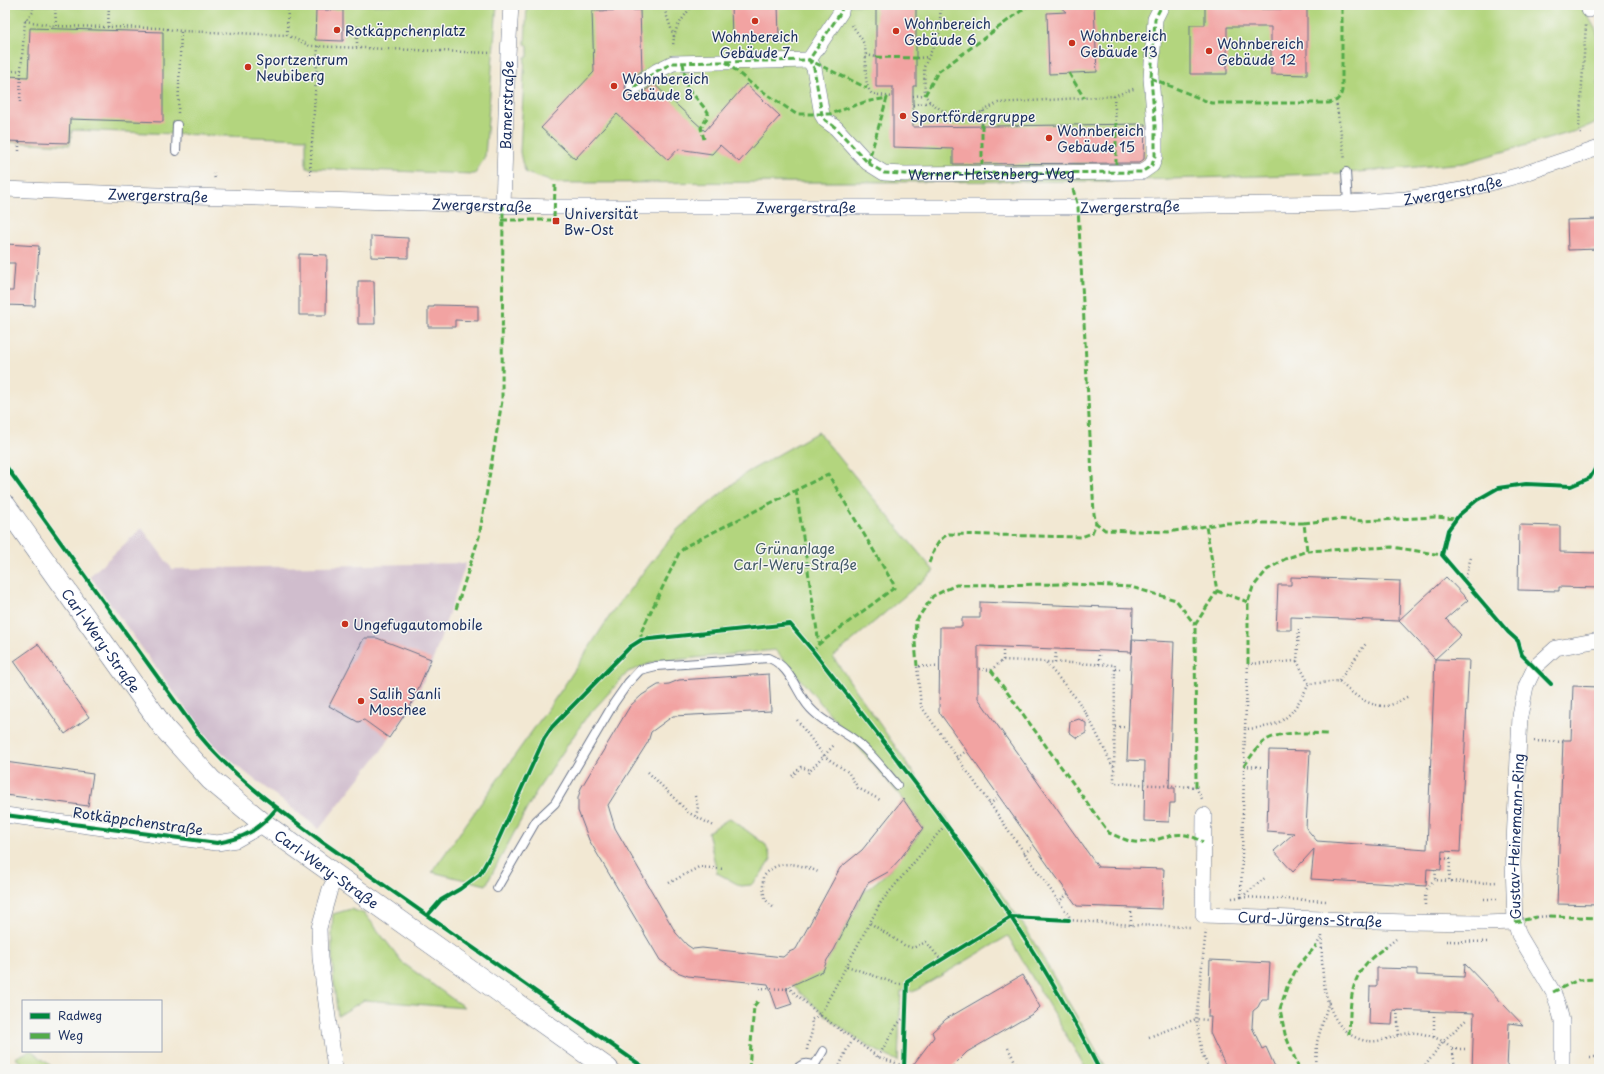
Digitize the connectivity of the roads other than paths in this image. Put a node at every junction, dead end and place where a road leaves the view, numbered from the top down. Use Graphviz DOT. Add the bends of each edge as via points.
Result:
graph roads {
  1 [pos="512,5"];
  2 [pos="1162,5"];
  3 [pos="842,9"];
  4 [pos="809,60"];
  5 [pos="634,88"];
  6 [pos="177,125"];
  7 [pos="1599,148"];
  8 [pos="176,151"];
  9 [pos="1346,172"];
  10 [pos="5,189"];
  11 [pos="1348,202"];
  12 [pos="503,206"];
  13 [pos="5,505"];
  14 [pos="1599,640"];
  15 [pos="897,785"];
  16 [pos="5,815"];
  17 [pos="1204,815"];
  18 [pos="264,824"];
  19 [pos="337,876"];
  20 [pos="497,888"];
  21 [pos="1515,922"];
  22 [pos="824,1051"];
  23 [pos="813,1066"];
  24 [pos="335,1069"];
  25 [pos="608,1069"];
  26 [pos="797,1069"];
  27 [pos="1562,1069"];
  1 -- 12 [label="street, Bamerstraße"];
  2 -- 4 [label="street, Werner-Heisenberg-Weg" via="1155,19 1151,78 1155,156 1152,165 1142,172 884,173 868,163 822,115 814,68"];
  3 -- 4 [label="street"];
  4 -- 5 [label="street" via="673,63"];
  6 -- 8 [label="lane"];
  7 -- 11 [label="street, Zwergerstraße" via="1520,175 1468,189 1406,199"];
  9 -- 11 [label="lane"];
  10 -- 12 [label="street, Zwergerstraße"];
  11 -- 12 [label="street, Zwergerstraße" via="1078,207"];
  13 -- 18 [label="main road, Carl-Wery-Straße" via="164,728 211,780"];
  14 -- 21 [label="street, Gustav-Heinemann-Ring" via="1556,648 1535,667 1526,686 1520,716 1513,863"];
  15 -- 20 [label="lane" via="853,739 819,717 804,700 794,681 779,662 769,658 656,666 640,670 614,703 555,803 536,821"];
  16 -- 18 [label="street, Rotkäppchenstraße" via="217,843 236,840"];
  17 -- 21 [label="street, Curd-Jürgens-Straße" via="1200,921"];
  18 -- 19 [label="main road, Carl-Wery-Straße"];
  19 -- 24 [label="street" via="330,890 319,928 320,958"];
  19 -- 25 [label="main road, Carl-Wery-Straße"];
  21 -- 27 [label="street, Gustav-Heinemann-Ring" via="1519,935 1558,1005 1562,1022"];
  22 -- 23 [label="lane"];
  23 -- 26 [label="lane" via="802,1064"];
}
